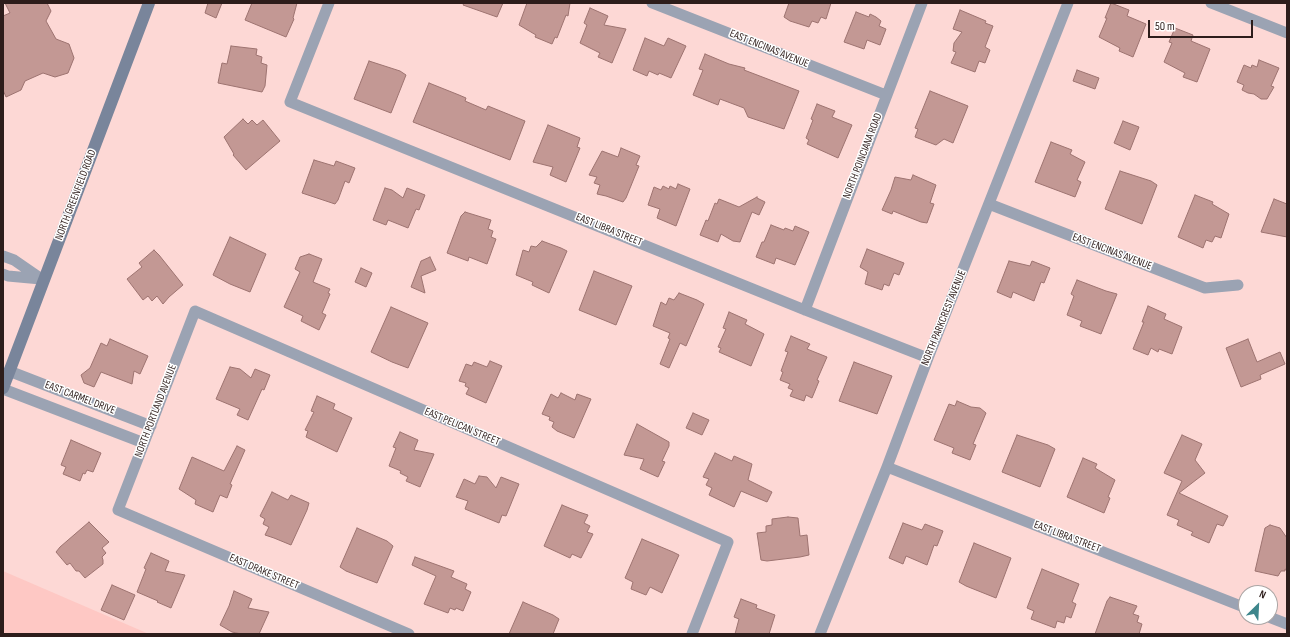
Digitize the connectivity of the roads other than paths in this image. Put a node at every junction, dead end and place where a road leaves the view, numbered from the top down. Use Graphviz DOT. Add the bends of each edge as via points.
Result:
graph roads {
  1 [pos="149,3"];
  2 [pos="329,3"];
  3 [pos="652,3"];
  4 [pos="922,3"];
  5 [pos="1068,3"];
  6 [pos="1211,3"];
  7 [pos="1287,33"];
  8 [pos="886,95"];
  9 [pos="989,204"];
  10 [pos="3,256"];
  11 [pos="3,274"];
  12 [pos="43,280"];
  13 [pos="1238,285"];
  14 [pos="805,310"];
  15 [pos="195,312"];
  16 [pos="928,358"];
  17 [pos="9,371"];
  18 [pos="3,389"];
  19 [pos="151,426"];
  20 [pos="144,443"];
  21 [pos="887,467"];
  22 [pos="118,510"];
  23 [pos="1238,605"];
  24 [pos="410,634"];
  25 [pos="692,634"];
  26 [pos="820,634"];
  1 -- 12 [label="main road, NORTH GREENFIELD ROAD"];
  2 -- 14 [label="street, EAST LIBRA STREET" via="290,102"];
  3 -- 8 [label="street, EAST ENCINAS AVENUE"];
  4 -- 8 [label="street, NORTH POINCIANA ROAD"];
  5 -- 9 [label="street, NORTH PARKCREST AVENUE"];
  6 -- 7 [label="street"];
  8 -- 14 [label="street, NORTH POINCIANA ROAD"];
  9 -- 13 [label="street, EAST ENCINAS AVENUE" via="1205,288"];
  9 -- 16 [label="street, NORTH PARKCREST AVENUE"];
  10 -- 12 [label="street" via="14,260"];
  11 -- 12 [label="street"];
  12 -- 17 [label="main road, NORTH GREENFIELD ROAD"];
  14 -- 16 [label="street, EAST LIBRA STREET"];
  15 -- 19 [label="street, NORTH PORTLAND AVENUE"];
  15 -- 25 [label="street, EAST PELICAN STREET" via="728,542"];
  16 -- 21 [label="street, NORTH PARKCREST AVENUE"];
  17 -- 18 [label="main road, NORTH GREENFIELD ROAD"];
  17 -- 19 [label="street, EAST CARMEL DRIVE"];
  18 -- 20 [label="street, EAST CARMEL DRIVE"];
  19 -- 20 [label="street, NORTH PORTLAND AVENUE"];
  20 -- 22 [label="street, NORTH PORTLAND AVENUE"];
  21 -- 23 [label="street, EAST LIBRA STREET"];
  21 -- 26 [label="street, NORTH PARKCREST AVENUE"];
  22 -- 24 [label="street, EAST DRAKE STREET"];
}
